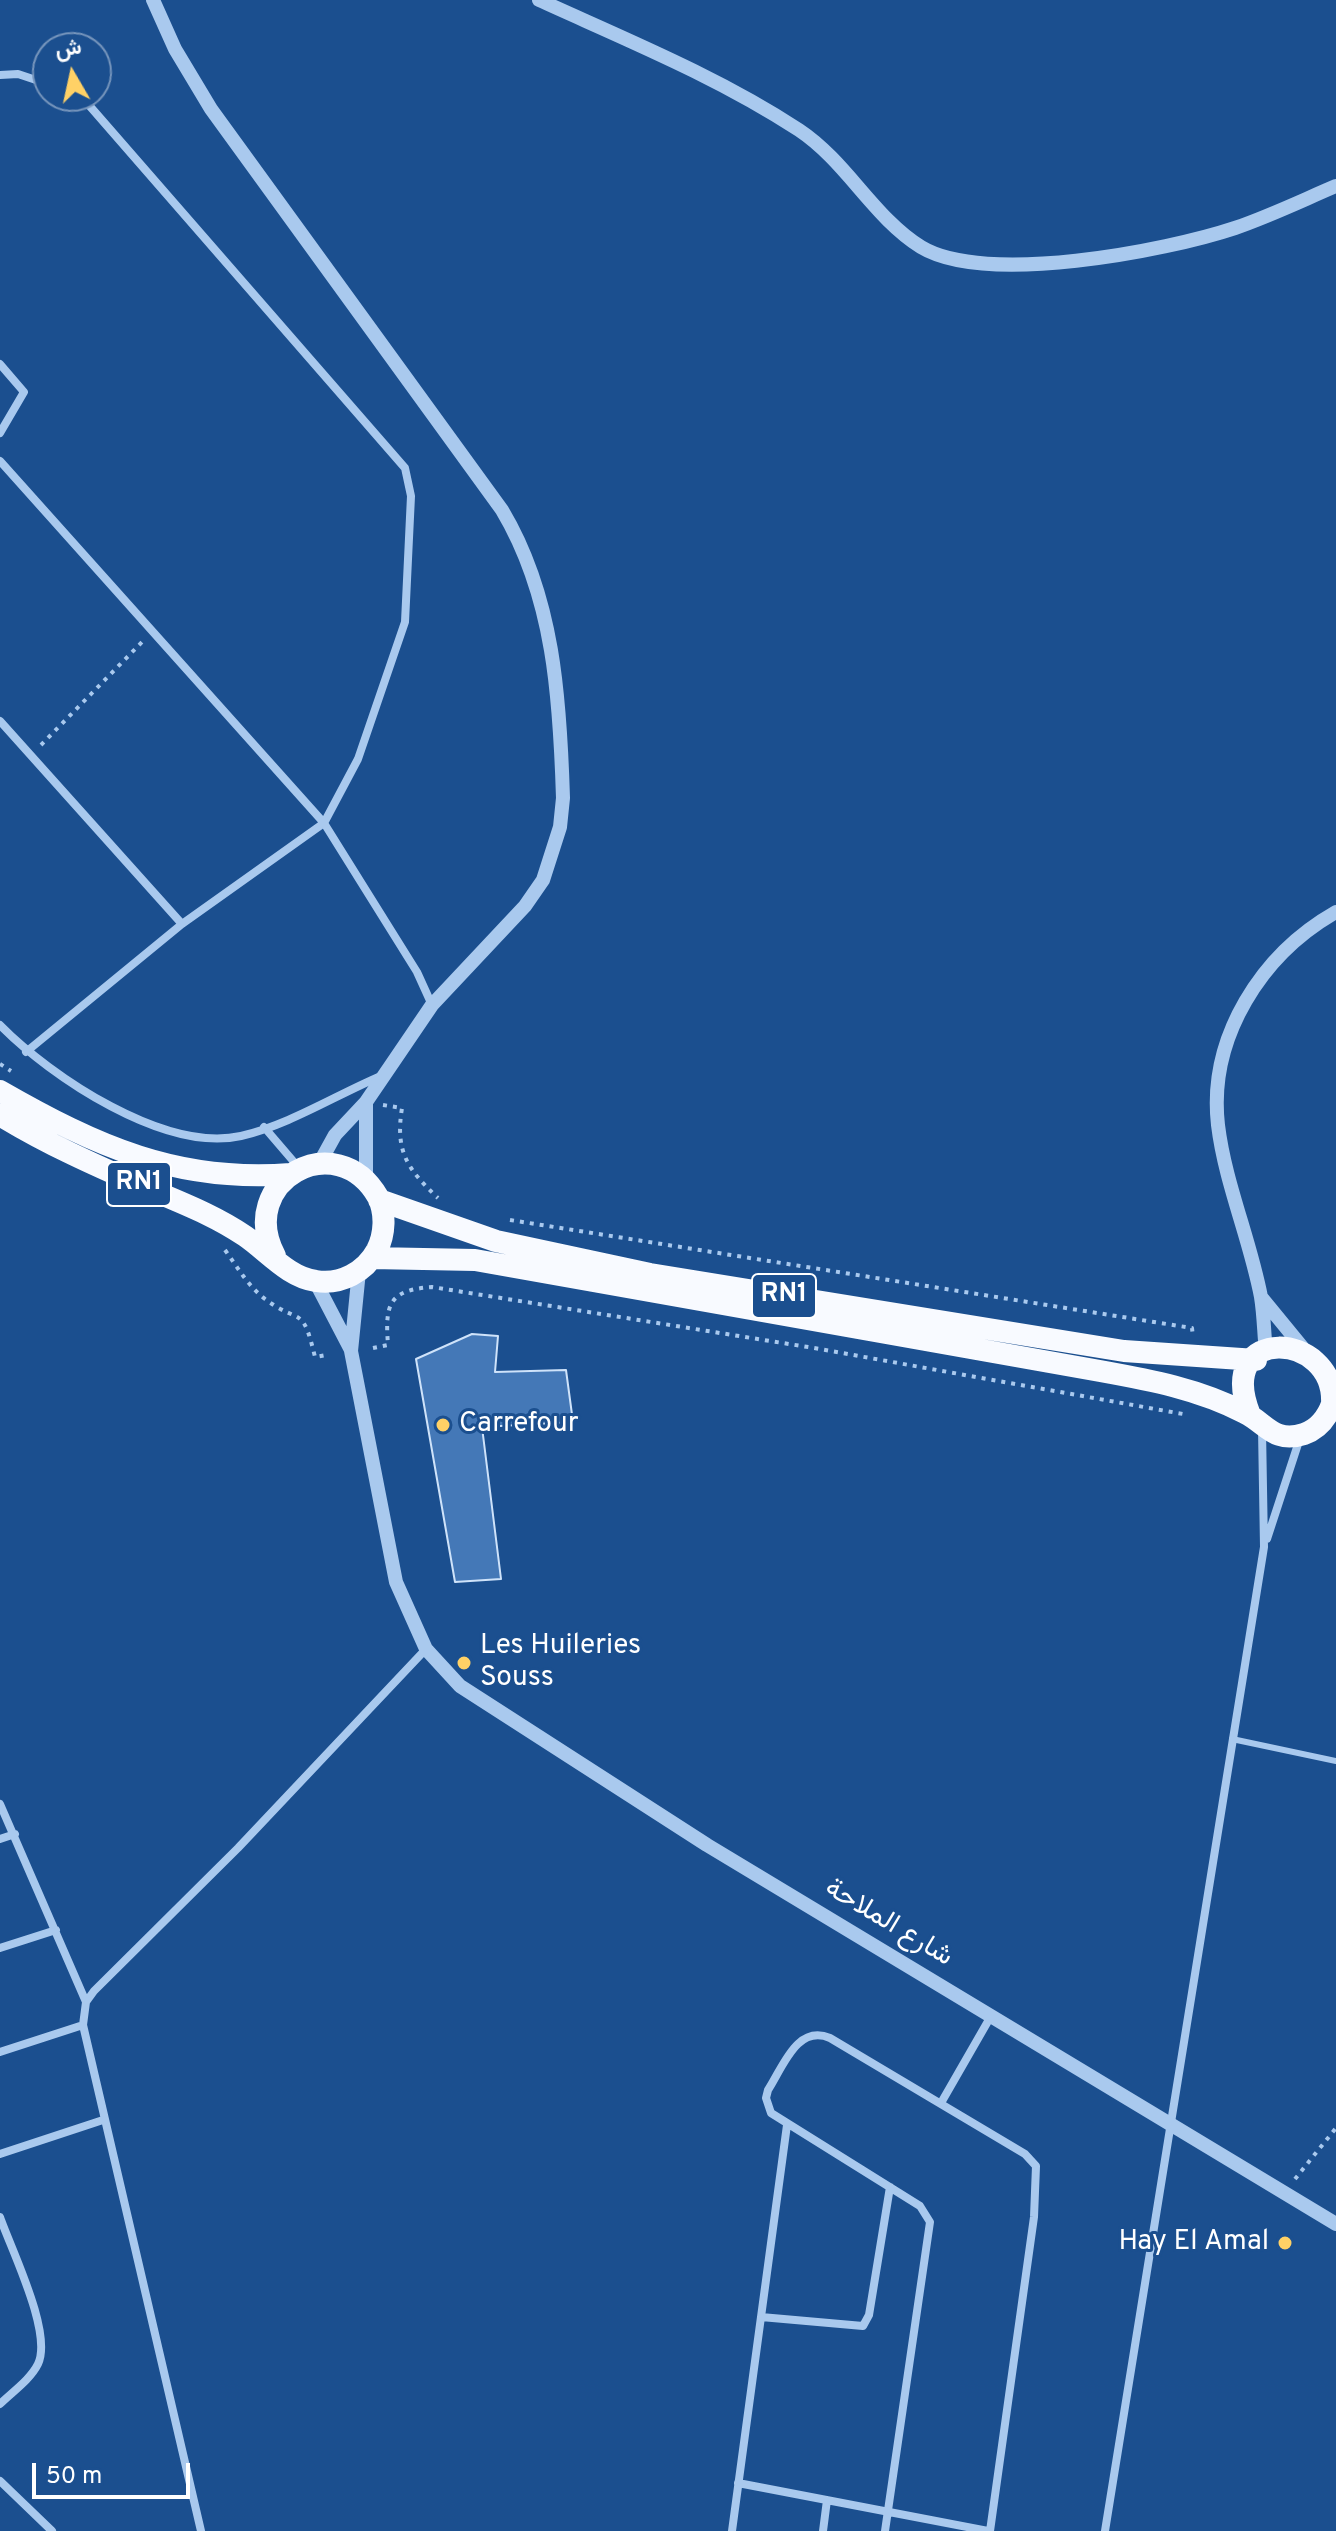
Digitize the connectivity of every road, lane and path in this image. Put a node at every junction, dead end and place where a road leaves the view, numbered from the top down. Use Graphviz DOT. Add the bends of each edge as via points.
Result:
graph roads {
  1 [pos="153,0"];
  2 [pos="539,0"];
  3 [pos="0,75"];
  4 [pos="32,79"];
  5 [pos="95,112"];
  6 [pos="1336,186"];
  7 [pos="0,364"];
  8 [pos="0,433"];
  9 [pos="0,461"];
  10 [pos="153,632"];
  11 [pos="0,722"];
  12 [pos="31,755"];
  13 [pos="324,823"];
  14 [pos="1336,912"];
  15 [pos="182,924"];
  16 [pos="432,1005"];
  17 [pos="0,1025"];
  18 [pos="26,1052"];
  19 [pos="382,1076"];
  20 [pos="0,1091"];
  21 [pos="366,1102"];
  22 [pos="0,1115"];
  23 [pos="264,1127"];
  24 [pos="303,1169"];
  25 [pos="366,1181"];
  26 [pos="379,1200"];
  27 [pos="441,1201"];
  28 [pos="509,1220"];
  29 [pos="217,1238"];
  30 [pos="275,1256"];
  31 [pos="366,1264"];
  32 [pos="315,1281"];
  33 [pos="1261,1297"];
  34 [pos="1302,1347"];
  35 [pos="373,1348"];
  36 [pos="351,1351"];
  37 [pos="326,1355"];
  38 [pos="1261,1356"];
  39 [pos="1197,1359"];
  40 [pos="1332,1368"];
  41 [pos="1191,1391"];
  42 [pos="1256,1422"];
  43 [pos="1317,1431"];
  44 [pos="1264,1547"];
  45 [pos="426,1649"];
  46 [pos="1232,1739"];
  47 [pos="1336,1761"];
  48 [pos="0,1804"];
  49 [pos="15,1834"];
  50 [pos="0,1839"];
  51 [pos="56,1930"];
  52 [pos="0,1948"];
  53 [pos="86,2002"];
  54 [pos="991,2016"];
  55 [pos="83,2025"];
  56 [pos="0,2052"];
  57 [pos="941,2103"];
  58 [pos="103,2120"];
  59 [pos="787,2125"];
  60 [pos="1170,2127"];
  61 [pos="1336,2128"];
  62 [pos="0,2154"];
  63 [pos="890,2187"];
  64 [pos="1283,2193"];
  65 [pos="0,2217"];
  66 [pos="1336,2224"];
  67 [pos="3,2232"];
  68 [pos="761,2317"];
  69 [pos="0,2404"];
  70 [pos="0,2481"];
  71 [pos="738,2483"];
  72 [pos="827,2500"];
  73 [pos="888,2512"];
  74 [pos="198,2528"];
  75 [pos="52,2531"];
  76 [pos="732,2531"];
  77 [pos="823,2531"];
  78 [pos="885,2531"];
  79 [pos="989,2531"];
  80 [pos="1105,2531"];
  1 -- 16 [label="street" via="211,109 502,510 539,587 562,768 560,827 553,856 525,906"];
  2 -- 6 [label="street" via="741,94 800,131 842,166 901,232 922,247 965,263 1029,265 1173,244 1237,227"];
  3 -- 4 [label="street"];
  5 -- 13 [label="street" via="405,468 411,496 405,622 358,759"];
  7 -- 8 [label="street" via="24,392"];
  9 -- 10 [label="street"];
  10 -- 12 [label="path"];
  10 -- 13 [label="street"];
  11 -- 12 [label="street"];
  12 -- 15 [label="street"];
  13 -- 15 [label="street"];
  13 -- 16 [label="street"];
  14 -- 33 [label="street" via="1303,934 1257,981 1242,1004 1223,1061 1218,1124"];
  15 -- 18 [label="street"];
  16 -- 19 [label="street"];
  17 -- 18 [label="street"];
  18 -- 23 [label="street" via="83,1093 202,1139 240,1136"];
  19 -- 21 [label="street"];
  19 -- 23 [label="street"];
  20 -- 24 [label="highway, RN1" via="89,1138 137,1156 216,1176"];
  21 -- 24 [label="street"];
  21 -- 25 [label="street"];
  21 -- 27 [label="path" via="402,1108 398,1138 408,1165"];
  22 -- 30 [label="highway, RN1" via="83,1160 207,1212"];
  23 -- 24 [label="street"];
  24 -- 25 [label="highway, RN1" via="345,1167"];
  24 -- 30 [label="highway" via="273,1193 265,1219"];
  25 -- 26 [label="highway"];
  26 -- 31 [label="highway" via="383,1230"];
  26 -- 39 [label="highway, RN1" via="496,1241 650,1274"];
  28 -- 39 [label="path" via="1192,1328"];
  29 -- 37 [label="path" via="267,1301 307,1323 315,1357"];
  30 -- 32 [label="highway, RN1" via="286,1268"];
  31 -- 32 [label="highway, RN1" via="346,1278"];
  31 -- 36 [label="street"];
  31 -- 41 [label="highway, RN1" via="475,1260 1088,1368"];
  32 -- 36 [label="street"];
  33 -- 34 [label="street"];
  33 -- 38 [label="street"];
  34 -- 38 [label="highway, RN1" via="1283,1346"];
  34 -- 40 [label="highway"];
  35 -- 41 [label="path" via="388,1345 385,1315 398,1294 432,1287 1183,1414"];
  36 -- 45 [label="street, شارع الملاحة" via="396,1582"];
  38 -- 39 [label="highway, RN1"];
  38 -- 42 [label="highway" via="1244,1387"];
  40 -- 43 [label="highway" via="1334,1400"];
  41 -- 42 [label="highway, RN1"];
  42 -- 43 [label="highway, RN1" via="1280,1436"];
  42 -- 44 [label="street"];
  43 -- 44 [label="street"];
  44 -- 46 [label="street"];
  45 -- 53 [label="street"];
  45 -- 54 [label="street, شارع الملاحة" via="460,1686 707,1845"];
  46 -- 47 [label="lane"];
  46 -- 60 [label="street"];
  48 -- 49 [label="street"];
  49 -- 50 [label="street"];
  49 -- 51 [label="street"];
  51 -- 52 [label="street"];
  51 -- 53 [label="street"];
  53 -- 55 [label="street"];
  54 -- 57 [label="street"];
  54 -- 60 [label="street, شارع الملاحة"];
  55 -- 56 [label="street"];
  55 -- 58 [label="street"];
  57 -- 59 [label="street" via="814,2033 801,2038 766,2098 771,2113"];
  57 -- 79 [label="street" via="1036,2166 1034,2217"];
  58 -- 62 [label="street"];
  58 -- 74 [label="street"];
  59 -- 63 [label="street"];
  59 -- 68 [label="street"];
  60 -- 64 [label="street, شارع الملاحة"];
  60 -- 80 [label="street"];
  61 -- 64 [label="path"];
  63 -- 68 [label="street" via="863,2326"];
  63 -- 73 [label="street" via="925,2210 931,2230"];
  64 -- 66 [label="street, شارع الملاحة"];
  65 -- 67 [label="street"];
  67 -- 69 [label="street" via="36,2315 42,2355 34,2371"];
  68 -- 71 [label="street"];
  70 -- 75 [label="street"];
  71 -- 72 [label="street"];
  71 -- 76 [label="street"];
  72 -- 73 [label="street"];
  72 -- 77 [label="street"];
  73 -- 78 [label="street"];
  73 -- 79 [label="street"];
}
